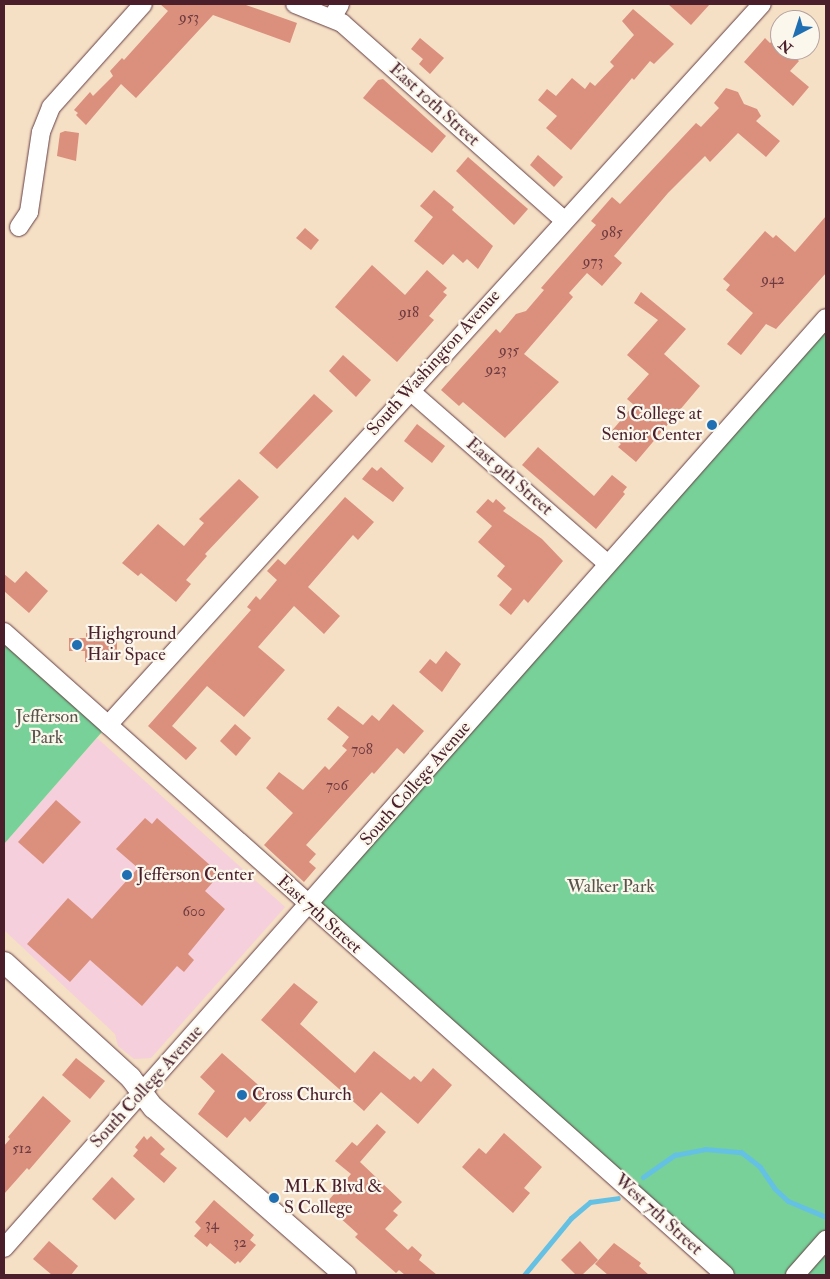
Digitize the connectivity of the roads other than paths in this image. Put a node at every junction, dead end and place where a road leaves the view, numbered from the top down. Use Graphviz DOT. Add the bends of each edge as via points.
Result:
graph roads {
  1 [pos="143,4"];
  2 [pos="295,4"];
  3 [pos="762,4"];
  4 [pos="336,11"];
  5 [pos="564,220"];
  6 [pos="19,227"];
  7 [pos="826,318"];
  8 [pos="409,390"];
  9 [pos="608,564"];
  10 [pos="4,632"];
  11 [pos="108,725"];
  12 [pos="309,906"];
  13 [pos="4,962"];
  14 [pos="142,1092"];
  15 [pos="591,1155"];
  16 [pos="826,1240"];
  17 [pos="4,1248"];
  18 [pos="345,1275"];
  19 [pos="725,1275"];
  20 [pos="795,1275"];
  1 -- 6 [label="street" via="51,107 41,132 29,212"];
  2 -- 4 [label="street, East 10th Street"];
  3 -- 5 [label="street, South Washington Avenue"];
  4 -- 5 [label="street, East 10th Street" via="342,23"];
  5 -- 8 [label="street, South Washington Avenue"];
  7 -- 9 [label="street, South College Avenue"];
  8 -- 9 [label="street, East 9th Street"];
  8 -- 11 [label="street, South Washington Avenue"];
  9 -- 12 [label="street, South College Avenue"];
  10 -- 11 [label="street, East 7th Street"];
  11 -- 12 [label="street, East 7th Street"];
  12 -- 14 [label="street, South College Avenue"];
  12 -- 15 [label="street, East 7th Street"];
  13 -- 14 [label="main road" via="130,1077"];
  14 -- 17 [label="street, South College Avenue"];
  14 -- 18 [label="main road" via="167,1120"];
  15 -- 19 [label="street, West 7th Street"];
  16 -- 20 [label="street"];
}
